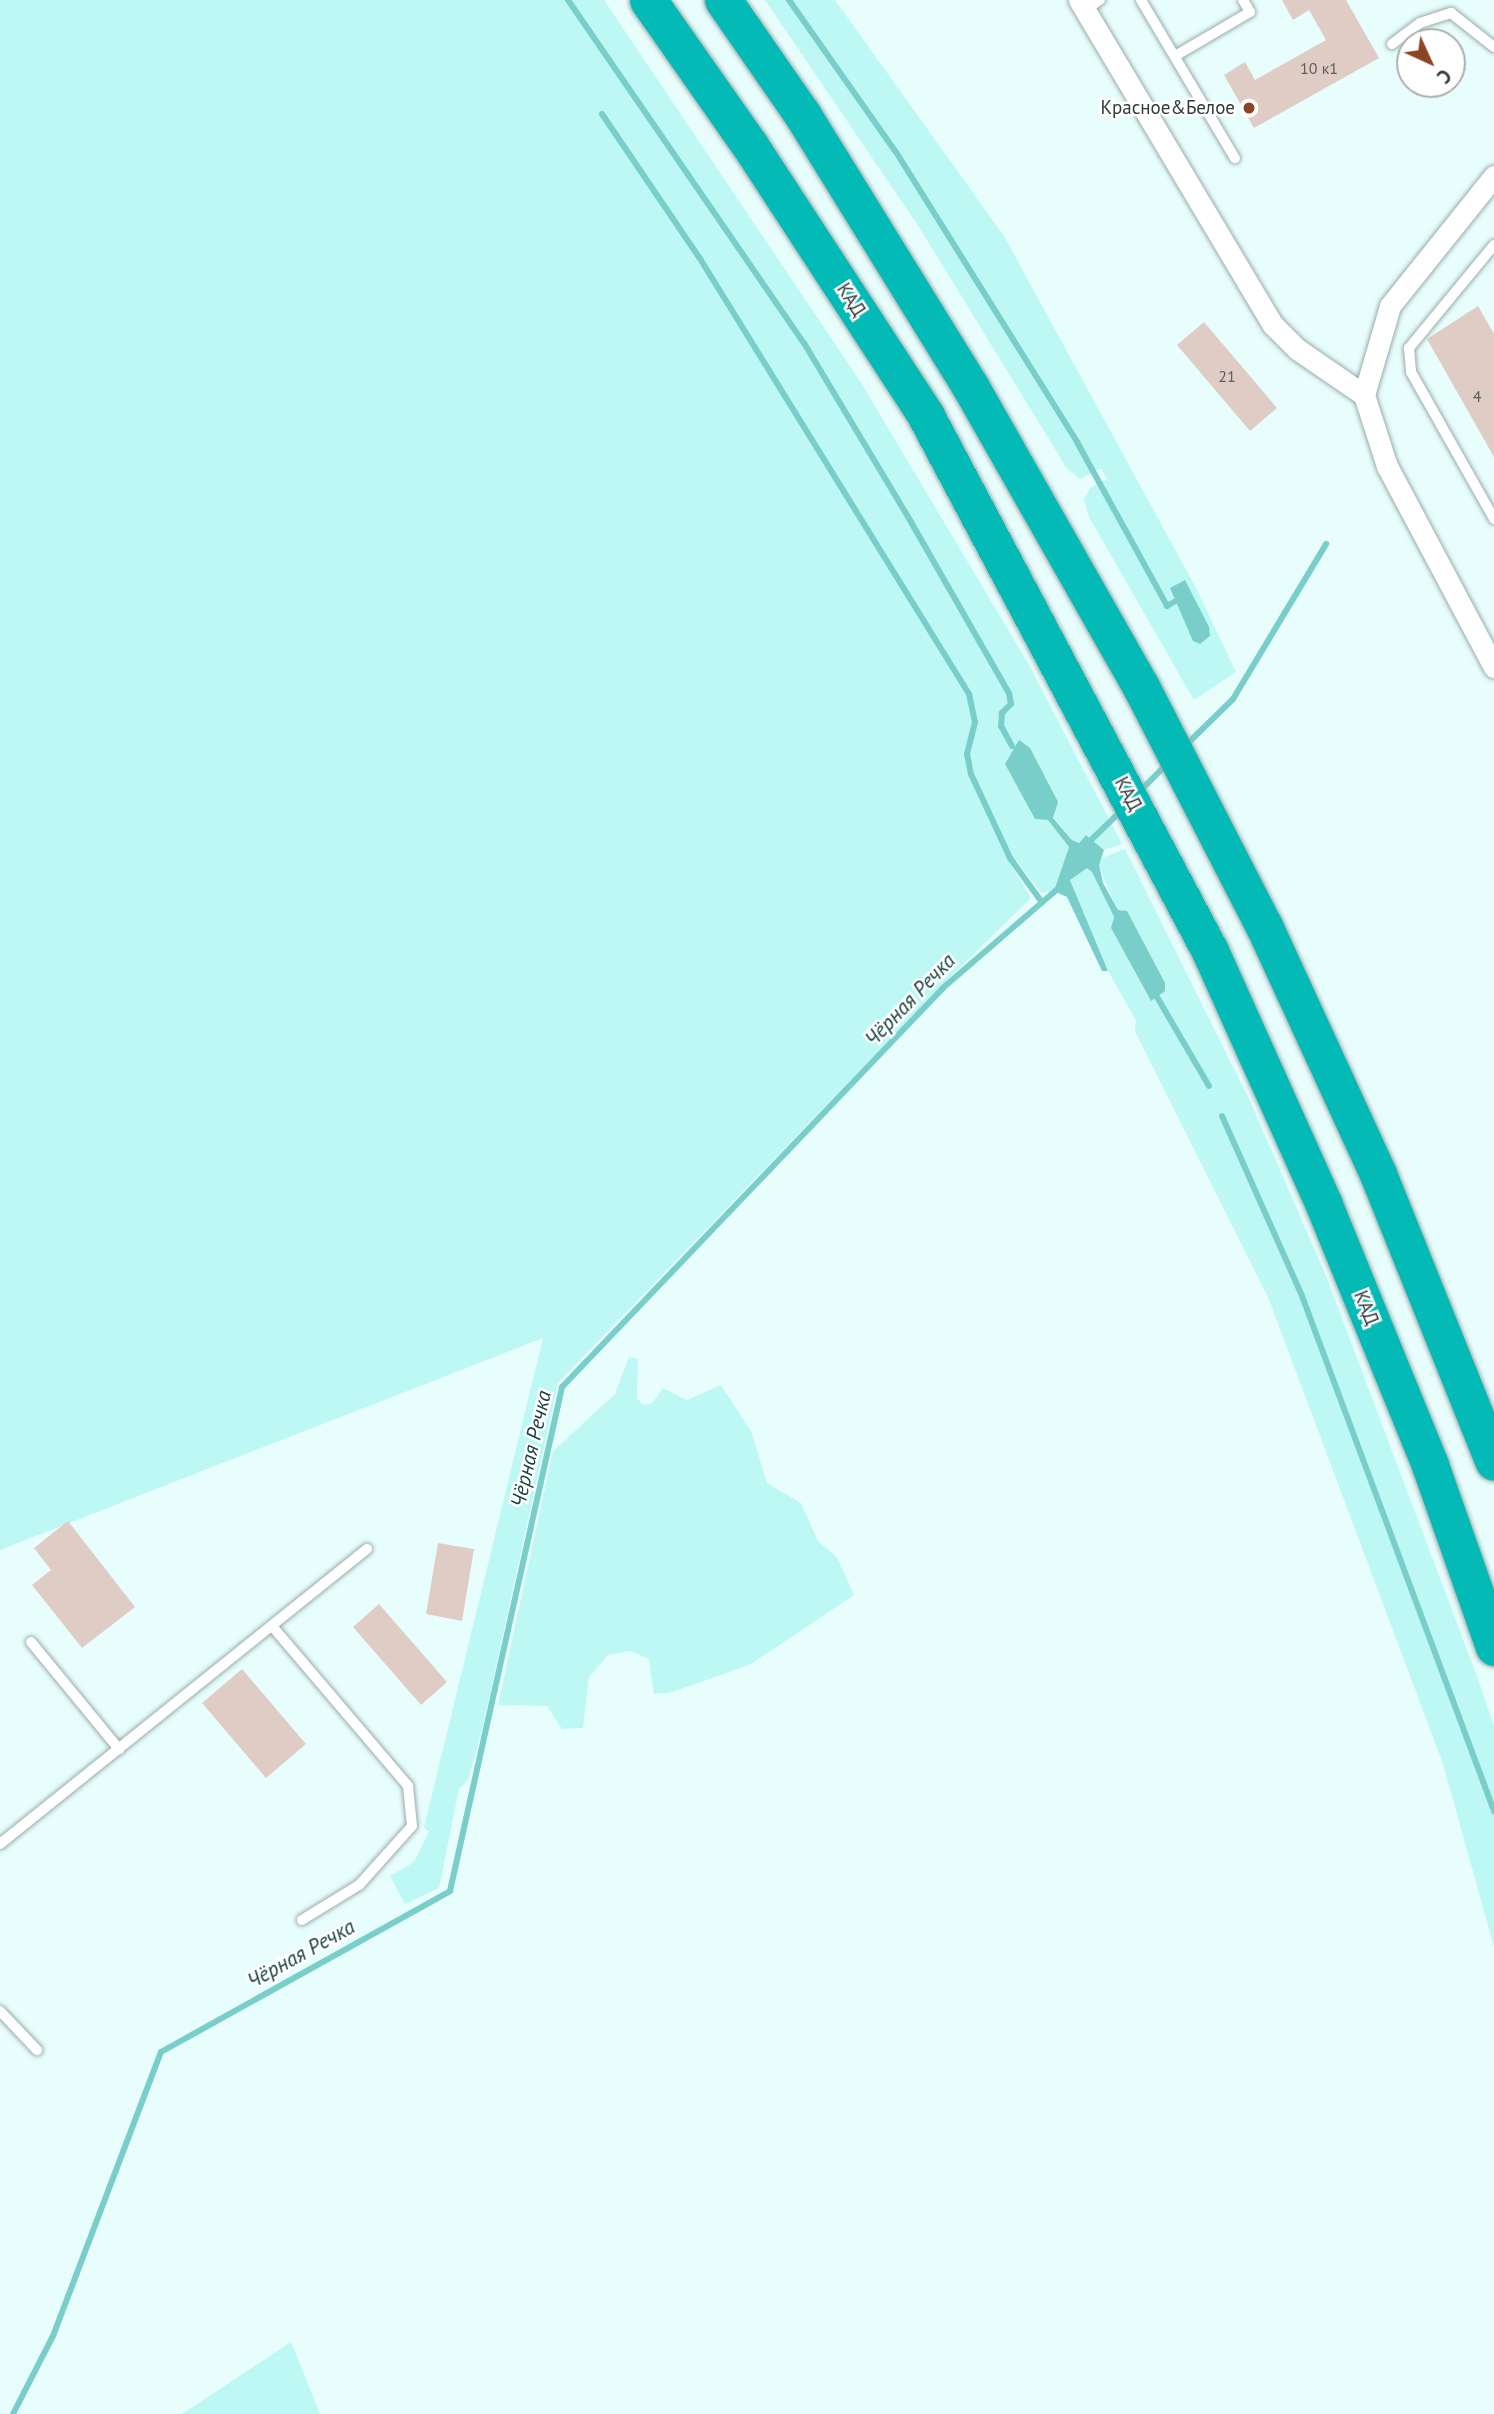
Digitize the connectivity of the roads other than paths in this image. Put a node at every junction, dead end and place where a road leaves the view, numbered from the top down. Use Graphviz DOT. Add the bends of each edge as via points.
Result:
graph roads {
  1 [pos="648,0"];
  2 [pos="723,0"];
  3 [pos="1141,0"];
  4 [pos="1242,0"];
  5 [pos="1088,3"];
  6 [pos="1392,44"];
  7 [pos="1494,47"];
  8 [pos="1175,57"];
  9 [pos="1235,158"];
  10 [pos="1494,176"];
  11 [pos="1494,245"];
  12 [pos="1364,395"];
  13 [pos="1494,519"];
  14 [pos="1494,667"];
  15 [pos="1494,1462"];
  16 [pos="367,1549"];
  17 [pos="272,1626"];
  18 [pos="31,1642"];
  19 [pos="1494,1647"];
  20 [pos="119,1749"];
  21 [pos="0,1844"];
  22 [pos="302,1920"];
  23 [pos="0,2011"];
  24 [pos="37,2050"];
  1 -- 19 [label="highway, КАД" via="749,144 926,416 1210,951 1334,1229 1430,1465"];
  2 -- 15 [label="highway" via="802,114 970,386 1141,687 1264,926 1373,1162"];
  3 -- 8 [label="lane"];
  4 -- 8 [label="lane" via="1250,12"];
  5 -- 12 [label="street" via="1273,325 1297,349"];
  6 -- 7 [label="lane" via="1420,23 1451,13"];
  8 -- 9 [label="lane"];
  10 -- 12 [label="street" via="1390,306"];
  11 -- 13 [label="lane" via="1409,348 1411,372"];
  12 -- 14 [label="street" via="1387,466"];
  16 -- 17 [label="lane"];
  17 -- 20 [label="lane"];
  17 -- 22 [label="lane" via="408,1786 411,1813 412,1826 359,1885"];
  18 -- 20 [label="lane"];
  20 -- 21 [label="lane"];
  23 -- 24 [label="lane"];
}
